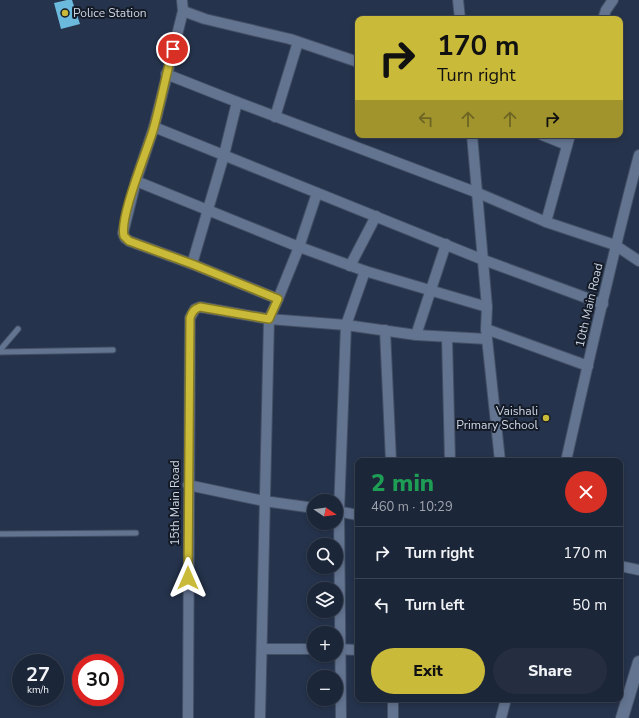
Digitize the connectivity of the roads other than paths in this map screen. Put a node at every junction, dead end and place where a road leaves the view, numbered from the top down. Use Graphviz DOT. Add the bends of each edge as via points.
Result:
graph roads {
  1 [pos="182,0"];
  2 [pos="458,0"];
  3 [pos="613,0"];
  4 [pos="183,11"];
  5 [pos="460,16"];
  6 [pos="604,16"];
  7 [pos="298,42"];
  8 [pos="355,61"];
  9 [pos="166,74"];
  10 [pos="237,102"];
  11 [pos="275,117"];
  12 [pos="154,127"];
  13 [pos="472,138"];
  14 [pos="558,138"];
  15 [pos="568,140"];
  16 [pos="224,155"];
  17 [pos="639,155"];
  18 [pos="136,181"];
  19 [pos="318,192"];
  20 [pos="478,193"];
  21 [pos="207,210"];
  22 [pos="376,216"];
  23 [pos="546,222"];
  24 [pos="446,244"];
  25 [pos="615,245"];
  26 [pos="299,247"];
  27 [pos="481,259"];
  28 [pos="639,261"];
  29 [pos="192,264"];
  30 [pos="350,266"];
  31 [pos="365,271"];
  32 [pos="431,292"];
  33 [pos="278,299"];
  34 [pos="603,304"];
  35 [pos="487,307"];
  36 [pos="269,319"];
  37 [pos="346,325"];
  38 [pos="18,329"];
  39 [pos="385,330"];
  40 [pos="487,334"];
  41 [pos="416,335"];
  42 [pos="447,337"];
  43 [pos="113,350"];
  44 [pos="0,351"];
  45 [pos="588,366"];
  46 [pos="391,458"];
  47 [pos="450,458"];
  48 [pos="500,458"];
  49 [pos="567,458"];
  50 [pos="188,485"];
  51 [pos="338,494"];
  52 [pos="264,501"];
  53 [pos="307,507"];
  54 [pos="343,513"];
  55 [pos="355,515"];
  56 [pos="337,530"];
  57 [pos="136,532"];
  58 [pos="0,534"];
  59 [pos="623,567"];
  60 [pos="639,570"];
  61 [pos="338,626"];
  62 [pos="263,649"];
  63 [pos="307,649"];
  64 [pos="343,649"];
  65 [pos="355,650"];
  66 [pos="339,662"];
  67 [pos="639,662"];
  68 [pos="393,702"];
  69 [pos="505,702"];
  70 [pos="188,718"];
  71 [pos="260,718"];
  72 [pos="341,718"];
  73 [pos="393,718"];
  74 [pos="501,718"];
  75 [pos="622,718"];
  1 -- 4 [label="street"];
  2 -- 5 [label="street"];
  3 -- 6 [label="street"];
  4 -- 7 [label="street"];
  4 -- 9 [label="street"];
  7 -- 8 [label="street"];
  7 -- 11 [label="street"];
  9 -- 10 [label="street"];
  9 -- 12 [label="street"];
  10 -- 11 [label="street"];
  10 -- 16 [label="street"];
  11 -- 20 [label="street"];
  12 -- 16 [label="street"];
  12 -- 18 [label="street"];
  13 -- 20 [label="street"];
  14 -- 15 [label="street"];
  15 -- 23 [label="street"];
  16 -- 19 [label="street"];
  16 -- 21 [label="street"];
  17 -- 25 [label="street, 10th Main Road"];
  18 -- 21 [label="street"];
  18 -- 29 [label="street" via="123,227 125,238"];
  19 -- 22 [label="street"];
  19 -- 26 [label="street"];
  20 -- 23 [label="street"];
  20 -- 27 [label="street"];
  21 -- 26 [label="street"];
  21 -- 29 [label="street"];
  22 -- 24 [label="street"];
  22 -- 30 [label="street"];
  23 -- 25 [label="street"];
  24 -- 27 [label="street"];
  24 -- 32 [label="street"];
  25 -- 28 [label="street"];
  25 -- 34 [label="street, 10th Main Road"];
  26 -- 30 [label="street"];
  26 -- 33 [label="street"];
  27 -- 34 [label="street"];
  27 -- 35 [label="street"];
  29 -- 33 [label="street"];
  30 -- 31 [label="street"];
  31 -- 32 [label="street"];
  31 -- 37 [label="street"];
  32 -- 35 [label="street"];
  32 -- 41 [label="street"];
  33 -- 36 [label="street"];
  34 -- 45 [label="street, 10th Main Road"];
  35 -- 40 [label="street"];
  36 -- 37 [label="street"];
  36 -- 50 [label="street, 15th Main Road" via="200,307 192,313"];
  36 -- 52 [label="street"];
  37 -- 39 [label="street"];
  37 -- 51 [label="street"];
  38 -- 44 [label="lane"];
  39 -- 41 [label="street"];
  39 -- 46 [label="street"];
  40 -- 42 [label="street"];
  40 -- 45 [label="street"];
  40 -- 48 [label="street"];
  41 -- 42 [label="street"];
  42 -- 47 [label="street"];
  43 -- 44 [label="lane"];
  45 -- 49 [label="street, 10th Main Road"];
  50 -- 52 [label="street"];
  50 -- 70 [label="street, 15th Main Road"];
  52 -- 53 [label="street"];
  52 -- 62 [label="street"];
  54 -- 55 [label="street"];
  56 -- 61 [label="street"];
  57 -- 58 [label="lane"];
  59 -- 60 [label="street"];
  62 -- 63 [label="street"];
  62 -- 71 [label="street"];
  64 -- 65 [label="street"];
  66 -- 72 [label="street"];
  67 -- 75 [label="street"];
  68 -- 73 [label="street"];
  69 -- 74 [label="street"];
}
